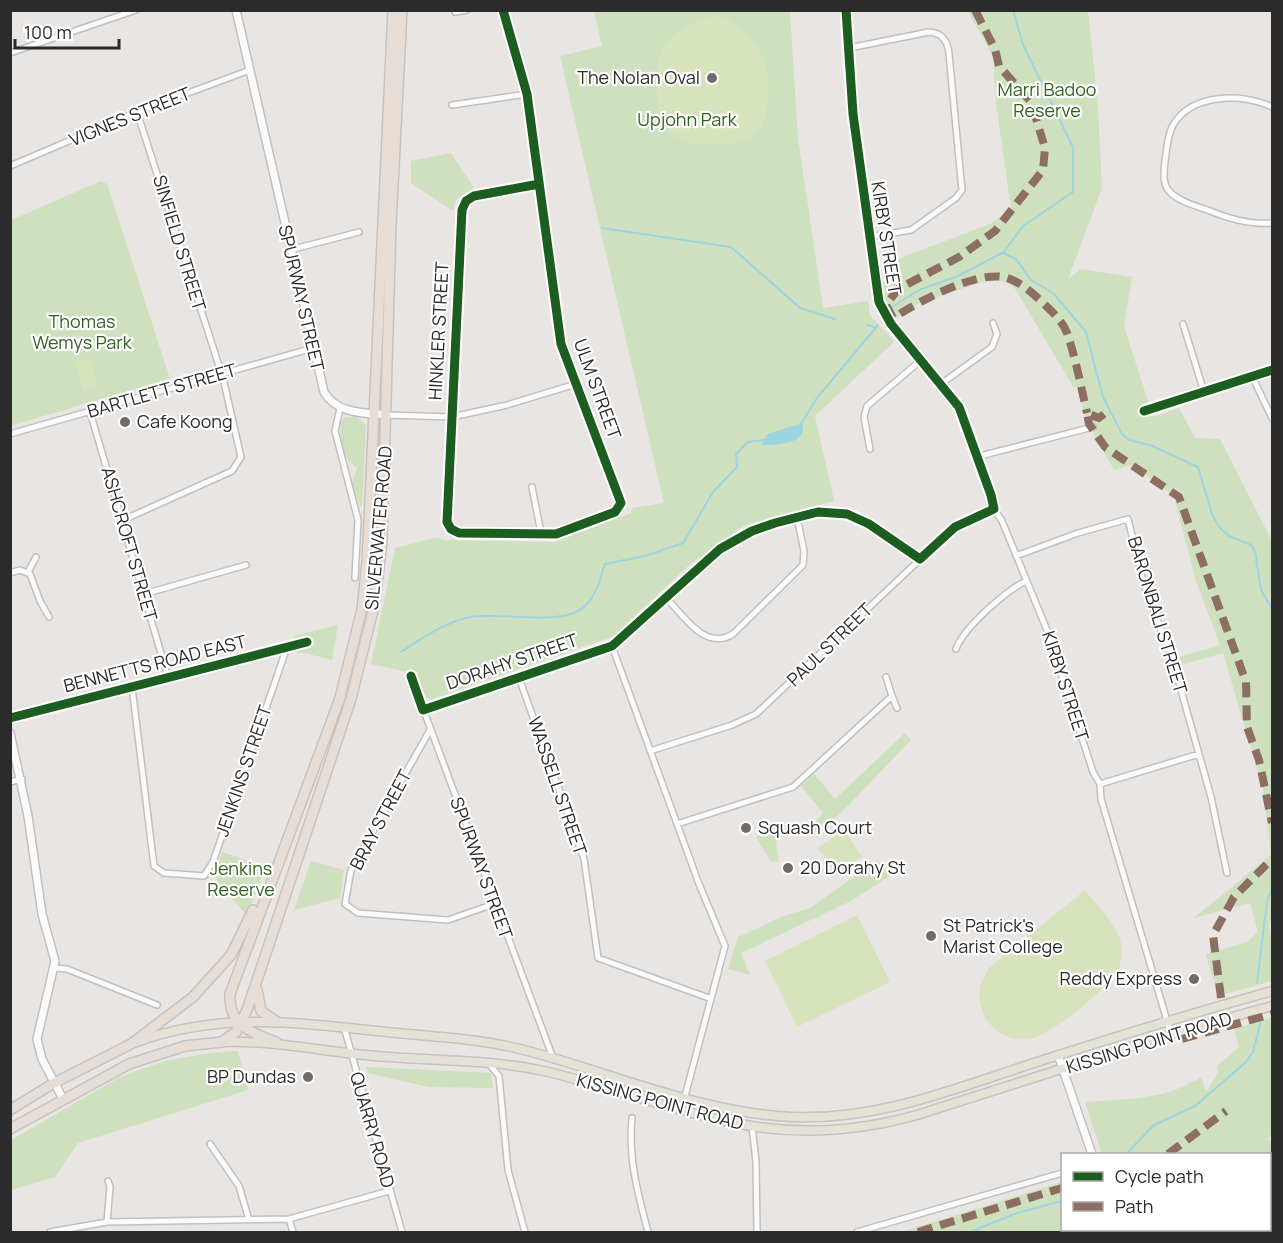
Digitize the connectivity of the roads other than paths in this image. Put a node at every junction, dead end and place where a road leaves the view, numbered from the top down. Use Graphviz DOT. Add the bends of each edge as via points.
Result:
graph roads {
  1 [pos="136,10"];
  2 [pos="236,10"];
  3 [pos="393,10"];
  4 [pos="402,10"];
  5 [pos="467,10"];
  6 [pos="502,10"];
  7 [pos="846,10"];
  8 [pos="455,12"];
  9 [pos="849,48"];
  10 [pos="10,53"];
  11 [pos="250,70"];
  12 [pos="527,94"];
  13 [pos="453,105"];
  14 [pos="1272,107"];
  15 [pos="137,112"];
  16 [pos="10,166"];
  17 [pos="538,184"];
  18 [pos="1272,223"];
  19 [pos="359,232"];
  20 [pos="869,237"];
  21 [pos="290,250"];
  22 [pos="993,323"];
  23 [pos="1183,324"];
  24 [pos="313,348"];
  25 [pos="920,361"];
  26 [pos="1272,370"];
  27 [pos="221,374"];
  28 [pos="1252,376"];
  29 [pos="576,384"];
  30 [pos="941,384"];
  31 [pos="1204,392"];
  32 [pos="340,408"];
  33 [pos="1144,411"];
  34 [pos="90,412"];
  35 [pos="374,414"];
  36 [pos="387,415"];
  37 [pos="452,417"];
  38 [pos="1272,418"];
  39 [pos="1093,428"];
  40 [pos="10,434"];
  41 [pos="870,449"];
  42 [pos="975,457"];
  43 [pos="532,487"];
  44 [pos="994,509"];
  45 [pos="797,517"];
  46 [pos="123,520"];
  47 [pos="459,533"];
  48 [pos="541,533"];
  49 [pos="1016,556"];
  50 [pos="36,557"];
  51 [pos="920,559"];
  52 [pos="246,565"];
  53 [pos="28,572"];
  54 [pos="10,573"];
  55 [pos="354,578"];
  56 [pos="1026,581"];
  57 [pos="144,594"];
  58 [pos="667,598"];
  59 [pos="49,617"];
  60 [pos="307,642"];
  61 [pos="612,646"];
  62 [pos="287,647"];
  63 [pos="956,649"];
  64 [pos="411,676"];
  65 [pos="168,677"];
  66 [pos="886,677"];
  67 [pos="519,678"];
  68 [pos="132,687"];
  69 [pos="892,696"];
  70 [pos="897,708"];
  71 [pos="423,710"];
  72 [pos="10,717"];
  73 [pos="430,730"];
  74 [pos="10,733"];
  75 [pos="650,751"];
  76 [pos="1199,754"];
  77 [pos="22,779"];
  78 [pos="10,782"];
  79 [pos="1100,784"];
  80 [pos="677,824"];
  81 [pos="274,871"];
  82 [pos="1227,873"];
  83 [pos="494,904"];
  84 [pos="55,968"];
  85 [pos="258,979"];
  86 [pos="1272,991"];
  87 [pos="709,998"];
  88 [pos="156,1005"];
  89 [pos="1272,1006"];
  90 [pos="240,1022"];
  91 [pos="277,1022"];
  92 [pos="1167,1022"];
  93 [pos="344,1027"];
  94 [pos="1171,1034"];
  95 [pos="222,1042"];
  96 [pos="276,1042"];
  97 [pos="131,1044"];
  98 [pos="350,1054"];
  99 [pos="1058,1055"];
  100 [pos="553,1058"];
  101 [pos="487,1063"];
  102 [pos="1063,1069"];
  103 [pos="54,1083"];
  104 [pos="685,1096"];
  105 [pos="63,1099"];
  106 [pos="10,1110"];
  107 [pos="632,1118"];
  108 [pos="752,1126"];
  109 [pos="10,1129"];
  110 [pos="210,1144"];
  111 [pos="1091,1153"];
  112 [pos="1061,1173"];
  113 [pos="108,1181"];
  114 [pos="389,1191"];
  115 [pos="289,1219"];
  116 [pos="249,1220"];
  117 [pos="107,1222"];
  118 [pos="67,1231"];
  119 [pos="50,1233"];
  120 [pos="293,1233"];
  121 [pos="402,1233"];
  122 [pos="525,1233"];
  123 [pos="648,1233"];
  124 [pos="757,1233"];
  125 [pos="857,1233"];
  1 -- 10 [label="street"];
  2 -- 11 [label="street, SPURWAY STREET"];
  3 -- 35 [label="highway, SILVERWATER ROAD"];
  4 -- 36 [label="highway, SILVERWATER ROAD" via="391,225"];
  5 -- 8 [label="street"];
  6 -- 12 [label="street, ULM STREET"];
  7 -- 9 [label="street, KIRBY STREET"];
  9 -- 20 [label="street, KIRBY STREET"];
  9 -- 20 [label="street" via="929,32 940,35 949,54 962,190 911,230"];
  11 -- 15 [label="street, VIGNES STREET"];
  11 -- 21 [label="street, SPURWAY STREET"];
  12 -- 13 [label="street"];
  12 -- 17 [label="street, ULM STREET"];
  14 -- 18 [label="street" via="1254,99 1232,97 1214,100 1183,114 1170,133 1164,178 1170,192 1184,201 1241,221"];
  15 -- 16 [label="street, VIGNES STREET"];
  15 -- 27 [label="street, SINFIELD STREET"];
  17 -- 29 [label="street, ULM STREET" via="561,344"];
  17 -- 37 [label="street, HINKLER STREET" via="474,196 462,210"];
  19 -- 21 [label="street"];
  20 -- 25 [label="street, KIRBY STREET" via="881,308"];
  21 -- 24 [label="street, SPURWAY STREET"];
  22 -- 30 [label="street" via="997,334 992,347"];
  23 -- 31 [label="street"];
  24 -- 27 [label="street, BARTLETT STREET"];
  24 -- 32 [label="street, SPURWAY STREET" via="324,392"];
  25 -- 30 [label="street, KIRBY STREET"];
  25 -- 41 [label="street" via="867,406 864,417"];
  26 -- 28 [label="street"];
  27 -- 34 [label="street, BARTLETT STREET"];
  27 -- 46 [label="street, SINFIELD STREET" via="241,457 238,465 219,478"];
  28 -- 31 [label="street"];
  28 -- 38 [label="street"];
  29 -- 37 [label="street"];
  29 -- 48 [label="street, ULM STREET" via="621,503 615,512 556,534"];
  30 -- 42 [label="street, KIRBY STREET" via="959,407"];
  31 -- 33 [label="street"];
  32 -- 35 [label="street"];
  32 -- 55 [label="street" via="335,431 358,520"];
  34 -- 40 [label="street, BARTLETT STREET"];
  34 -- 46 [label="street, ASHCROFT STREET"];
  35 -- 36 [label="street"];
  35 -- 81 [label="highway, SILVERWATER ROAD" via="368,562 349,670 328,737"];
  36 -- 37 [label="street"];
  36 -- 85 [label="highway, SILVERWATER ROAD" via="380,557 368,635 351,699"];
  37 -- 47 [label="street, HINKLER STREET" via="447,522"];
  39 -- 42 [label="street"];
  42 -- 44 [label="street, KIRBY STREET"];
  43 -- 48 [label="street"];
  44 -- 49 [label="street, KIRBY STREET"];
  44 -- 51 [label="street, PAUL STREET" via="955,527"];
  45 -- 51 [label="street" via="828,511 847,514 869,524"];
  45 -- 58 [label="street" via="752,531 720,549"];
  45 -- 58 [label="street" via="803,565 726,638 707,638"];
  46 -- 57 [label="street, ASHCROFT STREET"];
  47 -- 48 [label="street, ULM STREET"];
  49 -- 56 [label="street, KIRBY STREET"];
  49 -- 76 [label="street, BARONBALI STREET" via="1128,519 1144,585 1172,658"];
  50 -- 53 [label="street"];
  51 -- 75 [label="street, PAUL STREET" via="756,714"];
  52 -- 57 [label="street"];
  53 -- 54 [label="street"];
  53 -- 59 [label="street"];
  56 -- 63 [label="street" via="967,632"];
  56 -- 79 [label="street, KIRBY STREET"];
  57 -- 65 [label="street, ASHCROFT STREET"];
  58 -- 61 [label="street"];
  60 -- 62 [label="street, BENNETTS ROAD EAST"];
  61 -- 67 [label="street, DORAHY STREET"];
  61 -- 75 [label="street"];
  62 -- 65 [label="street, BENNETTS ROAD EAST"];
  62 -- 68 [label="street, JENKINS STREET" via="213,862 204,876 164,873 154,866"];
  64 -- 71 [label="street, SPURWAY STREET"];
  65 -- 68 [label="street, BENNETTS ROAD EAST"];
  66 -- 69 [label="street"];
  67 -- 71 [label="street, DORAHY STREET"];
  67 -- 87 [label="street, WASSELL STREET" via="584,859 598,958"];
  68 -- 72 [label="street, BENNETTS ROAD EAST"];
  69 -- 70 [label="street"];
  69 -- 80 [label="street" via="793,788"];
  71 -- 73 [label="street, SPURWAY STREET"];
  73 -- 83 [label="street, SPURWAY STREET"];
  73 -- 83 [label="street, BRAY STREET" via="351,870 345,904 358,913 448,920"];
  74 -- 77 [label="street"];
  75 -- 80 [label="street"];
  76 -- 79 [label="street"];
  76 -- 82 [label="street, BARONBALI STREET"];
  77 -- 78 [label="street"];
  77 -- 84 [label="street" via="42,914"];
  79 -- 92 [label="street, KIRBY STREET" via="1101,799"];
  80 -- 87 [label="street" via="725,946"];
  81 -- 90 [label="highway, SILVERWATER ROAD" via="232,986 230,1001"];
  81 -- 97 [label="highway, SILVERWATER ROAD" via="231,955 194,997"];
  83 -- 100 [label="street, SPURWAY STREET"];
  84 -- 88 [label="street" via="67,969"];
  84 -- 103 [label="street" via="37,1039"];
  85 -- 90 [label="highway, SILVERWATER ROAD"];
  85 -- 91 [label="highway" via="258,1004 264,1014"];
  86 -- 92 [label="main road, KISSING POINT ROAD"];
  87 -- 104 [label="street"];
  89 -- 94 [label="main road, KISSING POINT ROAD"];
  90 -- 91 [label="main road, KISSING POINT ROAD"];
  90 -- 95 [label="highway, SILVERWATER ROAD" via="232,1036"];
  90 -- 96 [label="highway"];
  90 -- 97 [label="main road, KISSING POINT ROAD" via="174,1029"];
  91 -- 93 [label="main road, KISSING POINT ROAD"];
  92 -- 94 [label="street, KIRBY STREET"];
  92 -- 99 [label="main road, KISSING POINT ROAD"];
  93 -- 98 [label="street, QUARRY ROAD"];
  93 -- 100 [label="main road, KISSING POINT ROAD" via="489,1043"];
  94 -- 102 [label="main road, KISSING POINT ROAD"];
  95 -- 96 [label="main road, KISSING POINT ROAD"];
  95 -- 105 [label="highway, KISSING POINT ROAD" via="185,1046 129,1064"];
  96 -- 98 [label="main road, KISSING POINT ROAD"];
  97 -- 103 [label="highway, KISSING POINT ROAD"];
  98 -- 101 [label="main road, KISSING POINT ROAD"];
  98 -- 114 [label="street, QUARRY ROAD"];
  99 -- 102 [label="street"];
  99 -- 104 [label="main road, KISSING POINT ROAD" via="919,1101 859,1114 775,1116 743,1112"];
  100 -- 104 [label="main road, KISSING POINT ROAD"];
  101 -- 108 [label="main road, KISSING POINT ROAD" via="545,1072"];
  101 -- 122 [label="street" via="495,1069 501,1086 508,1170"];
  102 -- 108 [label="main road, KISSING POINT ROAD" via="879,1124 818,1130"];
  102 -- 111 [label="street"];
  103 -- 105 [label="street"];
  103 -- 106 [label="highway, KISSING POINT ROAD"];
  105 -- 109 [label="highway, KISSING POINT ROAD"];
  107 -- 123 [label="street" via="633,1178"];
  108 -- 124 [label="street"];
  110 -- 116 [label="street" via="239,1186"];
  112 -- 125 [label="street"];
  113 -- 117 [label="street"];
  114 -- 115 [label="street"];
  114 -- 121 [label="street, QUARRY ROAD"];
  115 -- 116 [label="street"];
  115 -- 120 [label="street"];
  116 -- 117 [label="street"];
  117 -- 118 [label="street"];
  118 -- 119 [label="street"];
}
